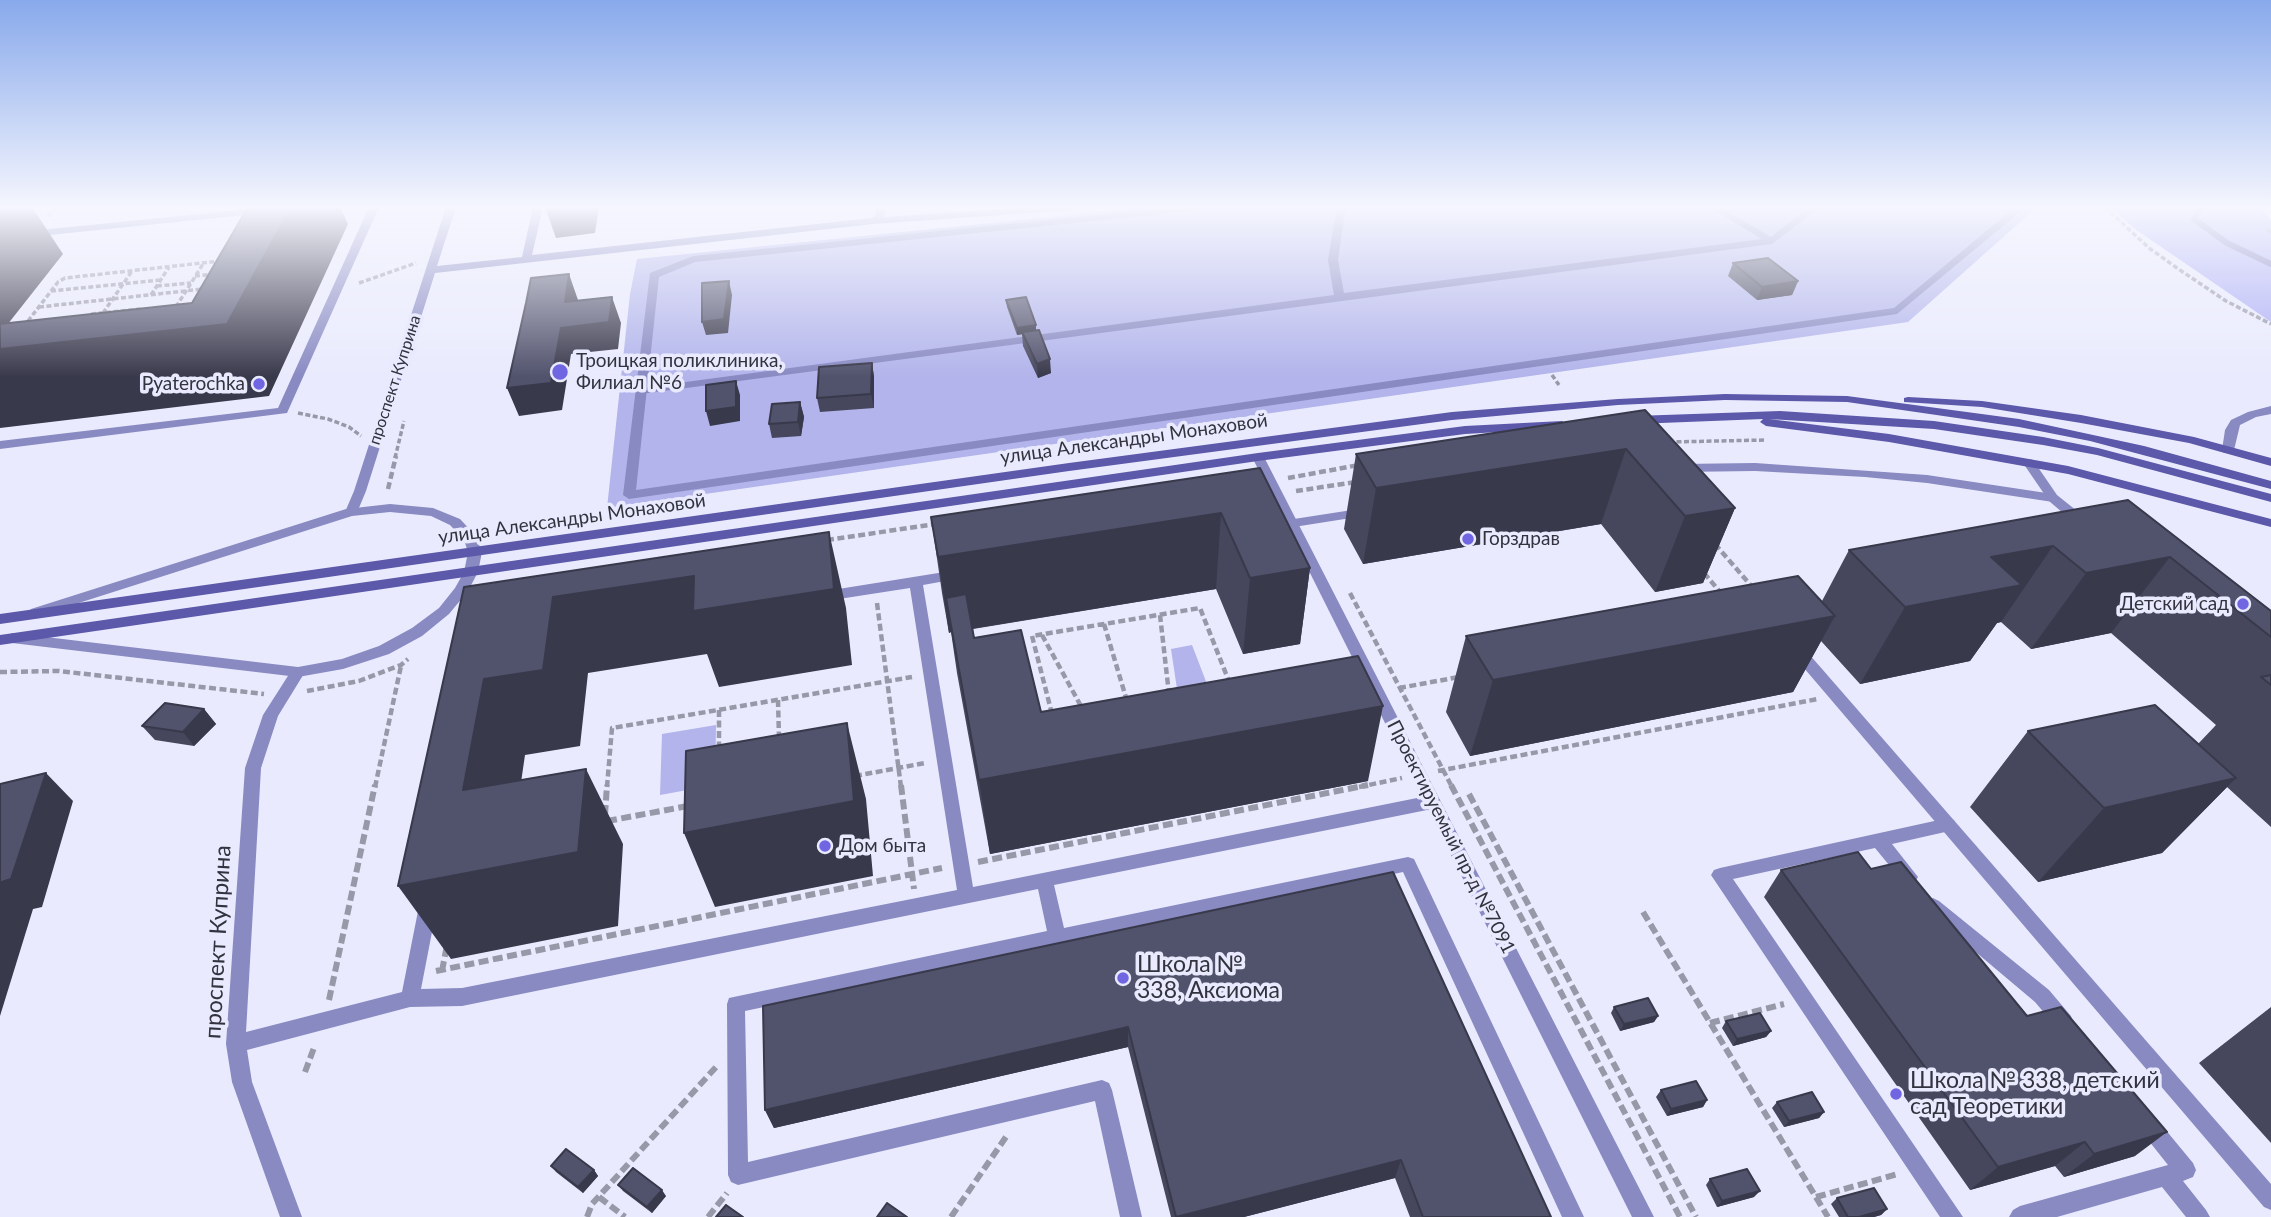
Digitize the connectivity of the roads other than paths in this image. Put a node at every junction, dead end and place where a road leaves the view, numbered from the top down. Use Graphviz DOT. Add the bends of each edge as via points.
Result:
graph roads {
  1 [pos="349,264"];
  2 [pos="432,264"];
  3 [pos="436,264"];
  4 [pos="681,264"];
  5 [pos="1334,264"];
  6 [pos="1596,264"];
  7 [pos="1953,264"];
  8 [pos="1340,297"];
  9 [pos="641,391"];
  10 [pos="1847,400"];
  11 [pos="2271,410"];
  12 [pos="1712,416"];
  13 [pos="1616,421"];
  14 [pos="1575,424"];
  15 [pos="0,445"];
  16 [pos="2228,450"];
  17 [pos="1258,457"];
  18 [pos="2271,462"];
  19 [pos="2029,463"];
  20 [pos="1670,468"];
  21 [pos="2271,485"];
  22 [pos="2053,498"];
  23 [pos="2271,498"];
  24 [pos="1380,510"];
  25 [pos="351,512"];
  26 [pos="1291,523"];
  27 [pos="2271,523"];
  28 [pos="1264,528"];
  29 [pos="2096,532"];
  30 [pos="475,552"];
  31 [pos="471,572"];
  32 [pos="974,572"];
  33 [pos="916,582"];
  34 [pos="808,599"];
  35 [pos="24,616"];
  36 [pos="0,620"];
  37 [pos="5,639"];
  38 [pos="1788,639"];
  39 [pos="298,672"];
  40 [pos="1432,802"];
  41 [pos="1948,825"];
  42 [pos="1879,840"];
  43 [pos="1044,879"];
  44 [pos="430,894"];
  45 [pos="966,895"];
  46 [pos="1058,937"];
  47 [pos="410,998"];
  48 [pos="2076,1037"];
  49 [pos="236,1044"];
  50 [pos="2135,1109"];
  51 [pos="2165,1175"];
  52 [pos="2271,1200"];
  53 [pos="291,1217"];
  54 [pos="1131,1217"];
  55 [pos="1573,1217"];
  56 [pos="1643,1217"];
  57 [pos="1952,1217"];
  58 [pos="2020,1217"];
  59 [pos="2199,1217"];
  1 -- 15 [label="street" via="283,411"];
  2 -- 3 [label="street"];
  2 -- 25 [label="street, проспект Куприна"];
  4 -- 9 [label="street" via="654,275"];
  5 -- 8 [label="street"];
  6 -- 8 [label="street"];
  7 -- 9 [label="street" via="1897,311 629,495"];
  8 -- 9 [label="street"];
  10 -- 16 [label="main road" via="2010,408"];
  10 -- 21 [label="main road, улица Александры Монаховой" via="2078,435"];
  10 -- 30 [label="main road, улица Александры Монаховой" via="1725,397 1452,416"];
  11 -- 16 [label="street" via="2235,423"];
  12 -- 13 [label="main road"];
  12 -- 19 [label="main road" via="1889,438"];
  12 -- 23 [label="main road" via="1872,419 1996,433 2122,458"];
  14 -- 17 [label="main road, улица Александры Монаховой" via="1465,430"];
  16 -- 18 [label="main road"];
  17 -- 26 [label="street, Проектируемый пр-д №7091"];
  17 -- 31 [label="main road, улица Александры Монаховой"];
  19 -- 22 [label="street"];
  19 -- 27 [label="main road"];
  20 -- 22 [label="street" via="1865,472"];
  22 -- 29 [label="street"];
  24 -- 26 [label="street"];
  25 -- 30 [label="street" via="390,508 433,512 455,522 470,538"];
  25 -- 35 [label="street"];
  26 -- 28 [label="street"];
  26 -- 40 [label="street, Проектируемый пр-д №7091"];
  30 -- 31 [label="street"];
  30 -- 35 [label="main road, улица Александры Монаховой"];
  31 -- 37 [label="main road, улица Александры Монаховой"];
  31 -- 39 [label="street" via="444,611 417,632 343,664"];
  32 -- 33 [label="street"];
  33 -- 34 [label="street"];
  33 -- 45 [label="street"];
  35 -- 36 [label="main road, улица Александры Монаховой"];
  37 -- 39 [label="street"];
  38 -- 41 [label="street"];
  39 -- 49 [label="street, проспект Куприна" via="271,715 253,768"];
  40 -- 43 [label="street"];
  40 -- 56 [label="street, Проектируемый пр-д №7091"];
  41 -- 42 [label="street"];
  41 -- 52 [label="street"];
  42 -- 48 [label="street" via="1932,905 2042,996"];
  42 -- 57 [label="street" via="1720,875"];
  43 -- 45 [label="street"];
  43 -- 46 [label="street"];
  44 -- 47 [label="street"];
  45 -- 47 [label="street" via="475,995"];
  46 -- 54 [label="street" via="736,1004 738,1175 1102,1090"];
  46 -- 55 [label="street" via="1408,864"];
  47 -- 49 [label="street"];
  49 -- 53 [label="street, проспект Куприна" via="242,1082"];
  50 -- 51 [label="street" via="2186,1170"];
  51 -- 58 [label="street"];
  51 -- 59 [label="street"];
}
